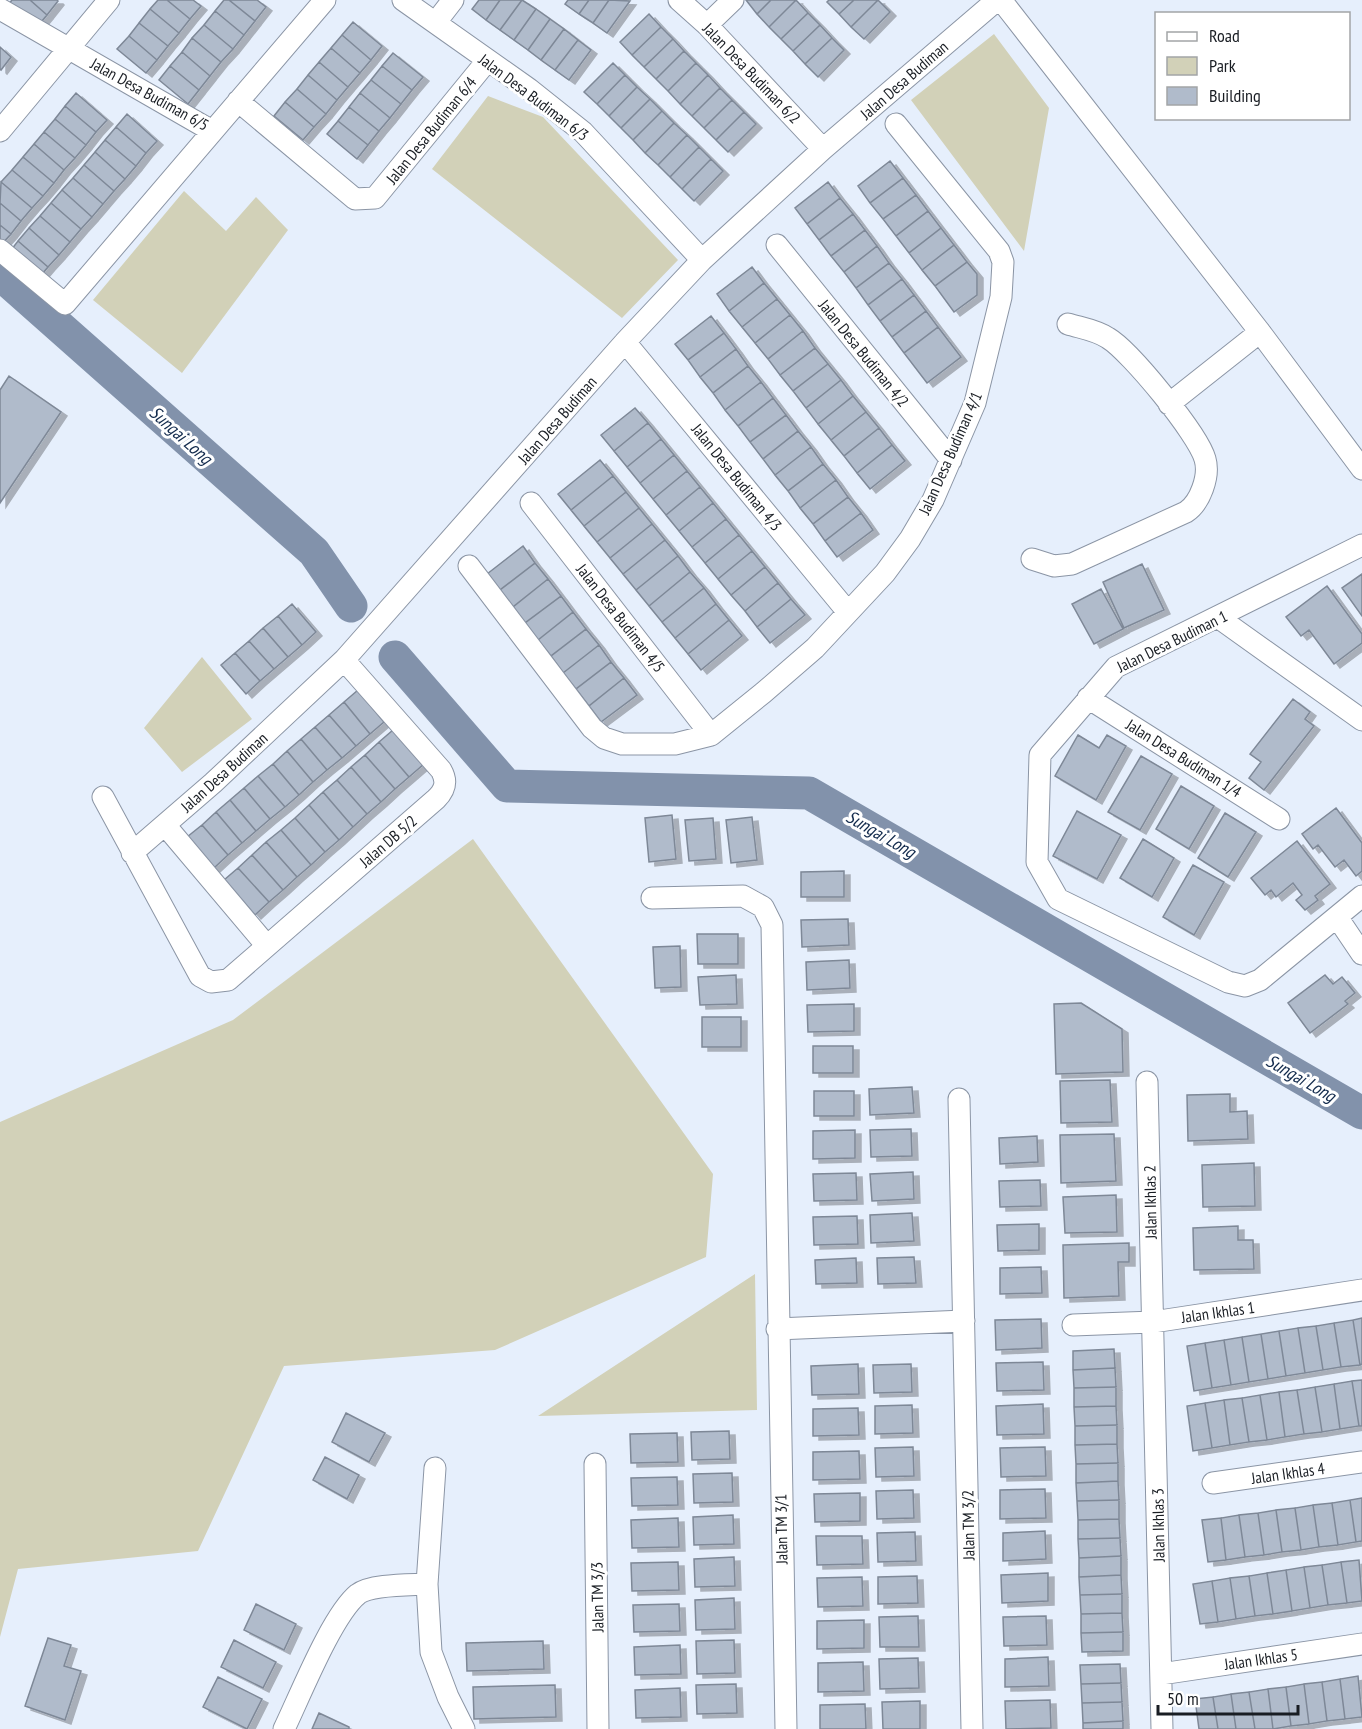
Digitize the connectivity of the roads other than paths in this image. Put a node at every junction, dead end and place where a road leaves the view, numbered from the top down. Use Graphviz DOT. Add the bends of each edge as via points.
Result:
graph roads {
  1 [pos="109,0"];
  2 [pos="325,0"];
  3 [pos="403,0"];
  4 [pos="453,0"];
  5 [pos="679,0"];
  6 [pos="733,0"];
  7 [pos="999,0"];
  8 [pos="0,9"];
  9 [pos="436,22"];
  10 [pos="707,25"];
  11 [pos="69,48"];
  12 [pos="487,61"];
  13 [pos="238,101"];
  14 [pos="896,124"];
  15 [pos="0,131"];
  16 [pos="212,131"];
  17 [pos="822,149"];
  18 [pos="777,245"];
  19 [pos="0,250"];
  20 [pos="702,261"];
  21 [pos="1068,324"];
  22 [pos="1251,338"];
  23 [pos="626,342"];
  24 [pos="1169,404"];
  25 [pos="951,460"];
  26 [pos="1362,469"];
  27 [pos="531,503"];
  28 [pos="1362,545"];
  29 [pos="1032,559"];
  30 [pos="469,566"];
  31 [pos="847,611"];
  32 [pos="1219,618"];
  33 [pos="345,660"];
  34 [pos="1088,698"];
  35 [pos="1362,720"];
  36 [pos="711,735"];
  37 [pos="103,796"];
  38 [pos="1279,819"];
  39 [pos="165,825"];
  40 [pos="132,853"];
  41 [pos="1362,896"];
  42 [pos="652,898"];
  43 [pos="1337,917"];
  44 [pos="267,946"];
  45 [pos="1362,954"];
  46 [pos="1147,1082"];
  47 [pos="959,1100"];
  48 [pos="1362,1290"];
  49 [pos="964,1321"];
  50 [pos="1153,1322"];
  51 [pos="1072,1325"];
  52 [pos="777,1329"];
  53 [pos="1362,1462"];
  54 [pos="595,1464"];
  55 [pos="435,1468"];
  56 [pos="1214,1483"];
  57 [pos="427,1584"];
  58 [pos="1362,1644"];
  59 [pos="1161,1674"];
  60 [pos="284,1729"];
  61 [pos="464,1729"];
  62 [pos="598,1729"];
  63 [pos="786,1729"];
  64 [pos="972,1729"];
  65 [pos="1162,1729"];
  1 -- 11 [label="street"];
  2 -- 13 [label="street, Jalan Desa Budiman 6/5"];
  3 -- 9 [label="street, Jalan Desa Budiman 6/3"];
  4 -- 9 [label="street"];
  5 -- 10 [label="street, Jalan Desa Budiman 6/2"];
  6 -- 10 [label="street"];
  7 -- 17 [label="street, Jalan Desa Budiman"];
  7 -- 22 [label="street"];
  8 -- 11 [label="street, Jalan Desa Budiman 6/5"];
  9 -- 12 [label="street, Jalan Desa Budiman 6/3"];
  10 -- 17 [label="street, Jalan Desa Budiman 6/2"];
  11 -- 15 [label="street"];
  11 -- 16 [label="street, Jalan Desa Budiman 6/5"];
  12 -- 13 [label="street, Jalan Desa Budiman 6/4" via="375,198 354,199"];
  12 -- 20 [label="street, Jalan Desa Budiman 6/3" via="583,132"];
  13 -- 16 [label="street, Jalan Desa Budiman 6/5"];
  14 -- 25 [label="street, Jalan Desa Budiman 4/1" via="995,245 1003,262 1001,297 975,403"];
  16 -- 19 [label="street" via="65,304"];
  17 -- 20 [label="street, Jalan Desa Budiman"];
  18 -- 25 [label="street, Jalan Desa Budiman 4/2"];
  20 -- 23 [label="street, Jalan Desa Budiman"];
  21 -- 24 [label="street" via="1091,330 1116,344"];
  22 -- 24 [label="street"];
  22 -- 26 [label="street"];
  23 -- 31 [label="street, Jalan Desa Budiman 4/3"];
  23 -- 33 [label="street, Jalan Desa Budiman"];
  24 -- 29 [label="street" via="1205,458 1207,467 1198,501 1186,512 1072,564 1054,566"];
  25 -- 31 [label="street, Jalan Desa Budiman 4/1" via="910,539 885,573"];
  27 -- 36 [label="street, Jalan Desa Budiman 4/5"];
  28 -- 32 [label="street, Jalan Desa Budiman 1"];
  30 -- 36 [label="street" via="604,738 622,744 675,744"];
  31 -- 36 [label="street, Jalan Desa Budiman 4/1" via="814,648"];
  32 -- 34 [label="street, Jalan Desa Budiman 1" via="1127,660 1107,675"];
  32 -- 35 [label="street"];
  33 -- 39 [label="street, Jalan Desa Budiman"];
  33 -- 44 [label="street, Jalan DB 5/2" via="441,770 445,787"];
  34 -- 38 [label="street, Jalan Desa Budiman 1/4"];
  34 -- 43 [label="street, Jalan Desa Budiman 1" via="1040,755 1037,862 1058,899 1228,982 1245,986 1260,980"];
  37 -- 40 [label="street"];
  39 -- 40 [label="street, Jalan Desa Budiman"];
  39 -- 44 [label="street"];
  40 -- 44 [label="street, Jalan DB 5/2" via="200,976 211,982 228,980"];
  41 -- 43 [label="street"];
  42 -- 52 [label="street, Jalan TM 3/1" via="743,896 763,908 772,925"];
  43 -- 45 [label="street"];
  46 -- 50 [label="street, Jalan Ikhlas 2"];
  47 -- 49 [label="street, Jalan TM 3/2"];
  48 -- 50 [label="street, Jalan Ikhlas 1"];
  49 -- 52 [label="street"];
  49 -- 64 [label="street, Jalan TM 3/2"];
  50 -- 51 [label="street, Jalan Ikhlas 1"];
  50 -- 59 [label="street, Jalan Ikhlas 3"];
  52 -- 63 [label="street, Jalan TM 3/1"];
  53 -- 56 [label="street, Jalan Ikhlas 4"];
  54 -- 62 [label="street, Jalan TM 3/3"];
  55 -- 57 [label="street"];
  57 -- 60 [label="street" via="359,1593 339,1615"];
  57 -- 61 [label="street" via="431,1652"];
  58 -- 59 [label="street, Jalan Ikhlas 5"];
  59 -- 65 [label="street, Jalan Ikhlas 3"];
}
